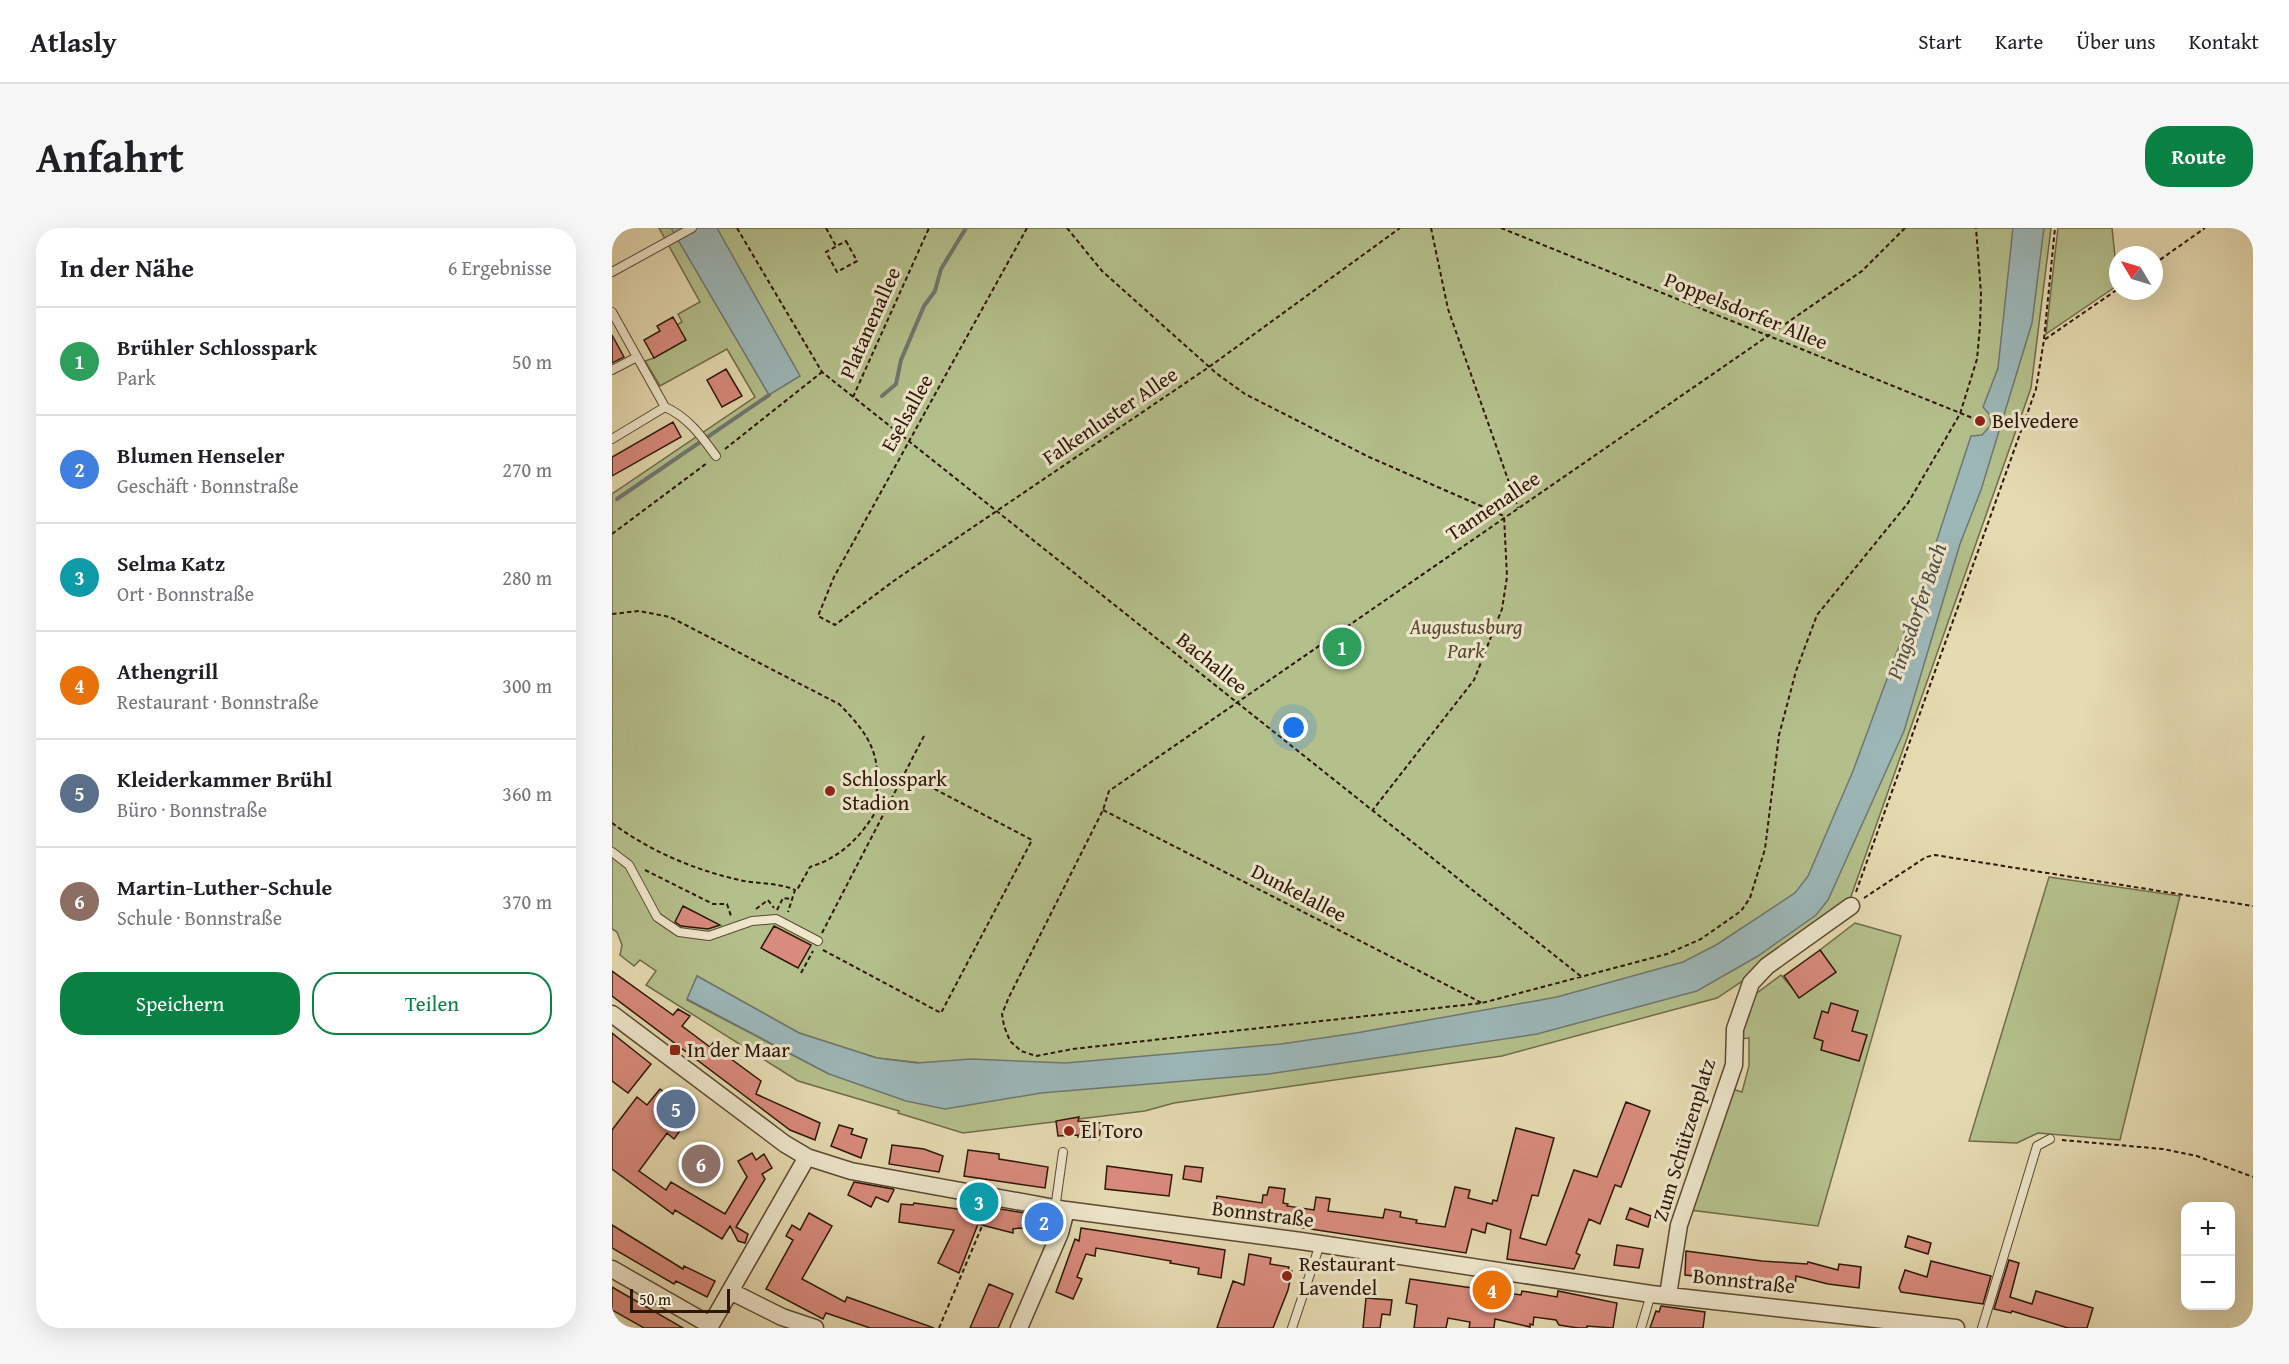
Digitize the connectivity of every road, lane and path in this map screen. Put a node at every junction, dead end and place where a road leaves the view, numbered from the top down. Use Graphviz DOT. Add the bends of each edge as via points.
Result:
graph roads {
  1 [pos="692,228"];
  2 [pos="737,228"];
  3 [pos="826,228"];
  4 [pos="929,228"];
  5 [pos="1027,228"];
  6 [pos="1067,228"];
  7 [pos="1400,228"];
  8 [pos="1431,228"];
  9 [pos="1502,228"];
  10 [pos="1905,228"];
  11 [pos="1976,228"];
  12 [pos="2055,228"];
  13 [pos="2205,228"];
  14 [pos="836,246"];
  15 [pos="2163,258"];
  16 [pos="612,272"];
  17 [pos="2109,295"];
  18 [pos="613,315"];
  19 [pos="1768,336"];
  20 [pos="2044,340"];
  21 [pos="637,357"];
  22 [pos="1209,367"];
  23 [pos="612,370"];
  24 [pos="853,397"];
  25 [pos="665,407"];
  26 [pos="1960,414"];
  27 [pos="1980,422"];
  28 [pos="612,439"];
  29 [pos="909,441"];
  30 [pos="716,456"];
  31 [pos="1518,508"];
  32 [pos="996,510"];
  33 [pos="1504,516"];
  34 [pos="612,614"];
  35 [pos="834,625"];
  36 [pos="1236,702"];
  37 [pos="925,734"];
  38 [pos="906,774"];
  39 [pos="1103,810"];
  40 [pos="1372,811"];
  41 [pos="612,823"];
  42 [pos="612,852"];
  43 [pos="629,865"];
  44 [pos="795,890"];
  45 [pos="791,898"];
  46 [pos="1851,906"];
  47 [pos="2253,906"];
  48 [pos="747,913"];
  49 [pos="739,915"];
  50 [pos="785,924"];
  51 [pos="818,941"];
  52 [pos="801,972"];
  53 [pos="1583,978"];
  54 [pos="1482,1003"];
  55 [pos="612,1014"];
  56 [pos="2050,1139"];
  57 [pos="1063,1152"];
  58 [pos="807,1157"];
  59 [pos="2253,1177"];
  60 [pos="994,1198"];
  61 [pos="1061,1210"];
  62 [pos="1320,1244"];
  63 [pos="612,1269"];
  64 [pos="730,1291"];
  65 [pos="1659,1294"];
  66 [pos="1866,1322"];
  67 [pos="709,1327"];
  68 [pos="815,1328"];
  69 [pos="939,1328"];
  70 [pos="1019,1328"];
  71 [pos="1292,1328"];
  72 [pos="1641,1328"];
  73 [pos="1956,1328"];
  74 [pos="1982,1328"];
  1 -- 16 [label="lane"];
  2 -- 24 [label="path, Bachallee" via="822,372"];
  3 -- 14 [label="path"];
  4 -- 24 [label="path, Platanenallee"];
  5 -- 29 [label="path, Eselsallee"];
  6 -- 22 [label="path" via="1102,271"];
  7 -- 22 [label="path, Falkenluster Allee"];
  8 -- 31 [label="path" via="1448,309"];
  9 -- 19 [label="path, Poppelsdorfer Allee"];
  10 -- 19 [label="path, Tannenallee" via="1862,271"];
  11 -- 26 [label="path, Tannenallee" via="1980,326 1977,359"];
  12 -- 20 [label="path"];
  13 -- 15 [label="path"];
  14 -- 14 [label="path" via="846,241 857,261 837,272 826,252"];
  17 -- 20 [label="path"];
  18 -- 21 [label="lane"];
  19 -- 26 [label="path, Poppelsdorfer Allee"];
  19 -- 31 [label="path, Tannenallee"];
  20 -- 46 [label="path" via="2036,389"];
  21 -- 23 [label="lane"];
  21 -- 25 [label="lane"];
  22 -- 32 [label="path, Falkenluster Allee"];
  22 -- 33 [label="path" via="1245,394 1300,424"];
  24 -- 29 [label="path, Bachallee"];
  25 -- 28 [label="lane"];
  25 -- 30 [label="lane" via="679,413"];
  26 -- 27 [label="path, Poppelsdorfer Allee"];
  26 -- 53 [label="path, Tannenallee" via="1908,503 1817,615 1796,671 1779,735 1765,849 1742,911 1701,939 1667,954"];
  29 -- 32 [label="path, Bachallee"];
  29 -- 35 [label="path, Eselsallee" via="834,577 818,616"];
  31 -- 33 [label="path, Tannenallee"];
  32 -- 35 [label="path, Falkenluster Allee"];
  32 -- 36 [label="path, Bachallee"];
  33 -- 36 [label="path, Tannenallee"];
  33 -- 40 [label="path" via="1507,577 1502,609 1474,680"];
  34 -- 44 [label="path" via="639,611 670,617 839,704 863,729 877,762 875,804 879,806 855,841 832,859 810,867"];
  36 -- 39 [label="path, Tannenallee" via="1109,791"];
  36 -- 40 [label="path, Bachallee"];
  37 -- 38 [label="path"];
  38 -- 51 [label="path"];
  38 -- 52 [label="path" via="1032,840 941,1013 816,945"];
  39 -- 54 [label="path, Dunkelallee"];
  39 -- 54 [label="path, Tannenallee" via="1002,1014 1010,1041 1021,1051 1036,1056"];
  40 -- 53 [label="path, Bachallee"];
  41 -- 44 [label="path" via="693,867"];
  42 -- 43 [label="lane"];
  43 -- 49 [label="path" via="713,904 727,904 729,917"];
  43 -- 50 [label="lane" via="657,917 679,932 709,936 752,921 776,919"];
  44 -- 45 [label="path"];
  45 -- 48 [label="path" via="783,898 777,911 768,900"];
  45 -- 50 [label="path"];
  46 -- 47 [label="path" via="1935,855"];
  46 -- 65 [label="street, Zum Schützenplatz" via="1767,966 1751,983 1735,1029 1734,1065"];
  50 -- 51 [label="lane"];
  53 -- 54 [label="path, Tannenallee"];
  55 -- 58 [label="street, Bonnstraße"];
  56 -- 59 [label="path" via="2163,1149 2197,1156"];
  56 -- 74 [label="lane" via="2037,1146"];
  57 -- 61 [label="lane"];
  58 -- 60 [label="street, Bonnstraße" via="851,1171"];
  58 -- 64 [label="street"];
  60 -- 61 [label="street, Bonnstraße"];
  60 -- 69 [label="path"];
  61 -- 62 [label="street, Bonnstraße"];
  61 -- 70 [label="street" via="1060,1233"];
  62 -- 65 [label="street, Bonnstraße"];
  62 -- 71 [label="lane"];
  63 -- 67 [label="street"];
  64 -- 67 [label="street"];
  64 -- 68 [label="street" via="782,1317"];
  65 -- 66 [label="street, Bonnstraße"];
  65 -- 72 [label="lane"];
  66 -- 73 [label="street, Bonnstraße"];
}
